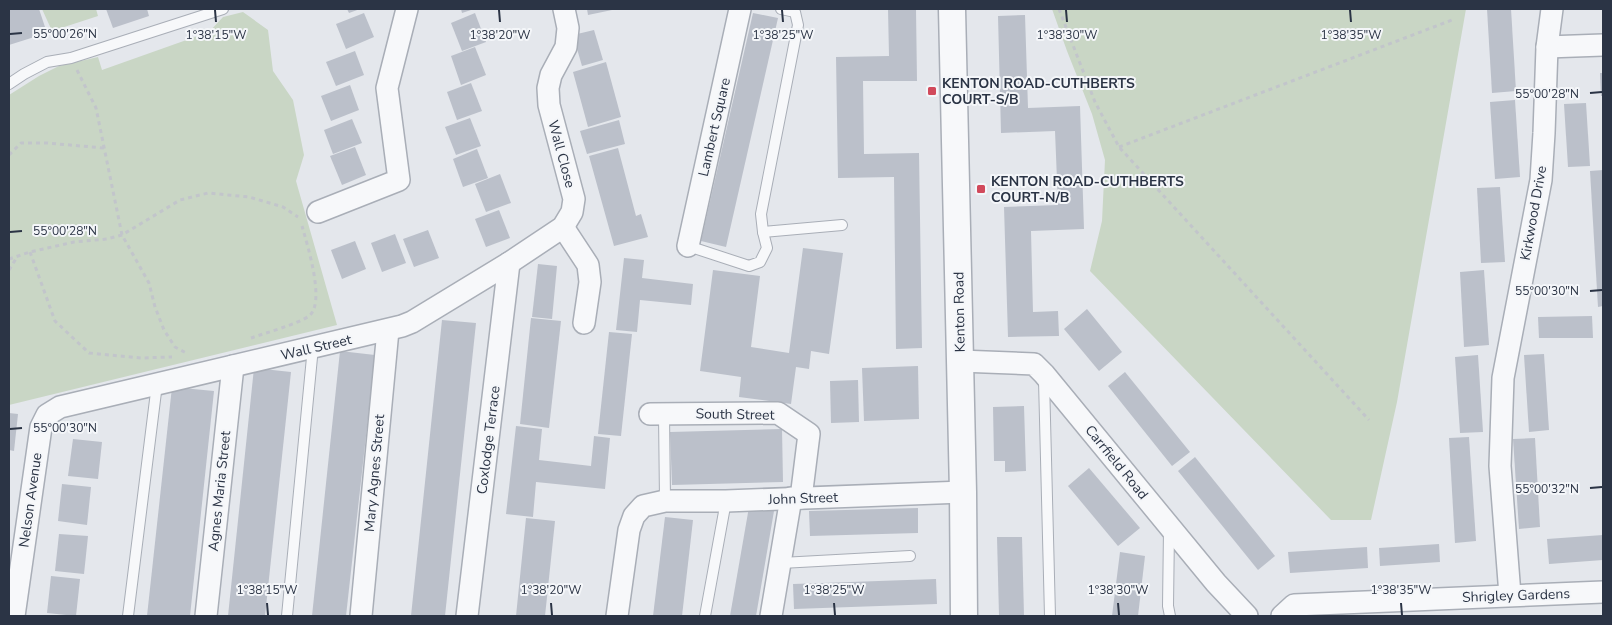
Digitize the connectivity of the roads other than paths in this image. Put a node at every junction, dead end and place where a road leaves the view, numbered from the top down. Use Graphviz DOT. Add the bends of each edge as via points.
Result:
graph roads {
  1 [pos="223,9"];
  2 [pos="407,9"];
  3 [pos="564,9"];
  4 [pos="740,9"];
  5 [pos="781,9"];
  6 [pos="952,9"];
  7 [pos="1552,9"];
  8 [pos="1603,45"];
  9 [pos="1547,47"];
  10 [pos="9,84"];
  11 [pos="318,212"];
  12 [pos="842,225"];
  13 [pos="563,227"];
  14 [pos="763,232"];
  15 [pos="688,246"];
  16 [pos="509,263"];
  17 [pos="584,323"];
  18 [pos="388,330"];
  19 [pos="313,347"];
  20 [pos="960,361"];
  21 [pos="233,366"];
  22 [pos="1044,374"];
  23 [pos="157,384"];
  24 [pos="657,414"];
  25 [pos="47,415"];
  26 [pos="963,492"];
  27 [pos="796,498"];
  28 [pos="665,501"];
  29 [pos="726,501"];
  30 [pos="1169,525"];
  31 [pos="910,556"];
  32 [pos="781,563"];
  33 [pos="14,579"];
  34 [pos="1603,592"];
  35 [pos="1510,595"];
  36 [pos="14,616"];
  37 [pos="128,616"];
  38 [pos="206,616"];
  39 [pos="286,616"];
  40 [pos="360,616"];
  41 [pos="467,616"];
  42 [pos="617,616"];
  43 [pos="705,616"];
  44 [pos="771,616"];
  45 [pos="964,616"];
  46 [pos="1050,616"];
  47 [pos="1170,616"];
  48 [pos="1247,616"];
  49 [pos="1282,616"];
  1 -- 10 [label="lane" via="71,58 47,62"];
  2 -- 11 [label="street" via="387,88 399,180"];
  3 -- 13 [label="street, Wall Close" via="568,28 566,47 548,88 549,105 574,200 572,212"];
  4 -- 15 [label="street, Lambert Square"];
  5 -- 14 [label="lane" via="795,12 798,25 762,214"];
  6 -- 20 [label="street, Kenton Road"];
  7 -- 9 [label="street, Kirkwood Drive"];
  8 -- 9 [label="street"];
  9 -- 35 [label="street, Kirkwood Drive" via="1541,180 1503,378 1500,466"];
  12 -- 14 [label="lane"];
  13 -- 16 [label="street, Wall Street"];
  13 -- 17 [label="street" via="588,265 590,282"];
  14 -- 15 [label="lane" via="768,248 760,262 749,266"];
  16 -- 18 [label="street, Wall Street" via="412,322"];
  16 -- 41 [label="street, Coxlodge Terrace"];
  18 -- 19 [label="street, Wall Street"];
  18 -- 40 [label="street, Mary Agnes Street"];
  19 -- 21 [label="street, Wall Street"];
  19 -- 39 [label="lane"];
  20 -- 22 [label="street, Carrfield Road" via="1034,364"];
  20 -- 26 [label="street, Kenton Road"];
  21 -- 23 [label="street, Wall Street"];
  21 -- 38 [label="street, Agnes Maria Street"];
  22 -- 30 [label="street, Carrfield Road"];
  22 -- 46 [label="lane"];
  23 -- 25 [label="street, Wall Street" via="60,407"];
  23 -- 37 [label="lane"];
  24 -- 27 [label="street, South Street" via="778,412 809,434"];
  24 -- 28 [label="lane"];
  25 -- 33 [label="street, Nelson Avenue" via="41,427"];
  26 -- 27 [label="street, John Street"];
  26 -- 45 [label="street, Kenton Road"];
  27 -- 29 [label="street, John Street"];
  27 -- 32 [label="street"];
  28 -- 29 [label="street, John Street"];
  28 -- 42 [label="street, John Street" via="643,506 634,516 629,530"];
  29 -- 43 [label="lane"];
  30 -- 47 [label="lane"];
  30 -- 48 [label="street, Carrfield Road"];
  31 -- 32 [label="lane"];
  32 -- 44 [label="street"];
  33 -- 36 [label="street, Nelson Avenue"];
  34 -- 35 [label="street, Shrigley Gardens"];
  35 -- 49 [label="street, Shrigley Gardens" via="1294,605"];
}
